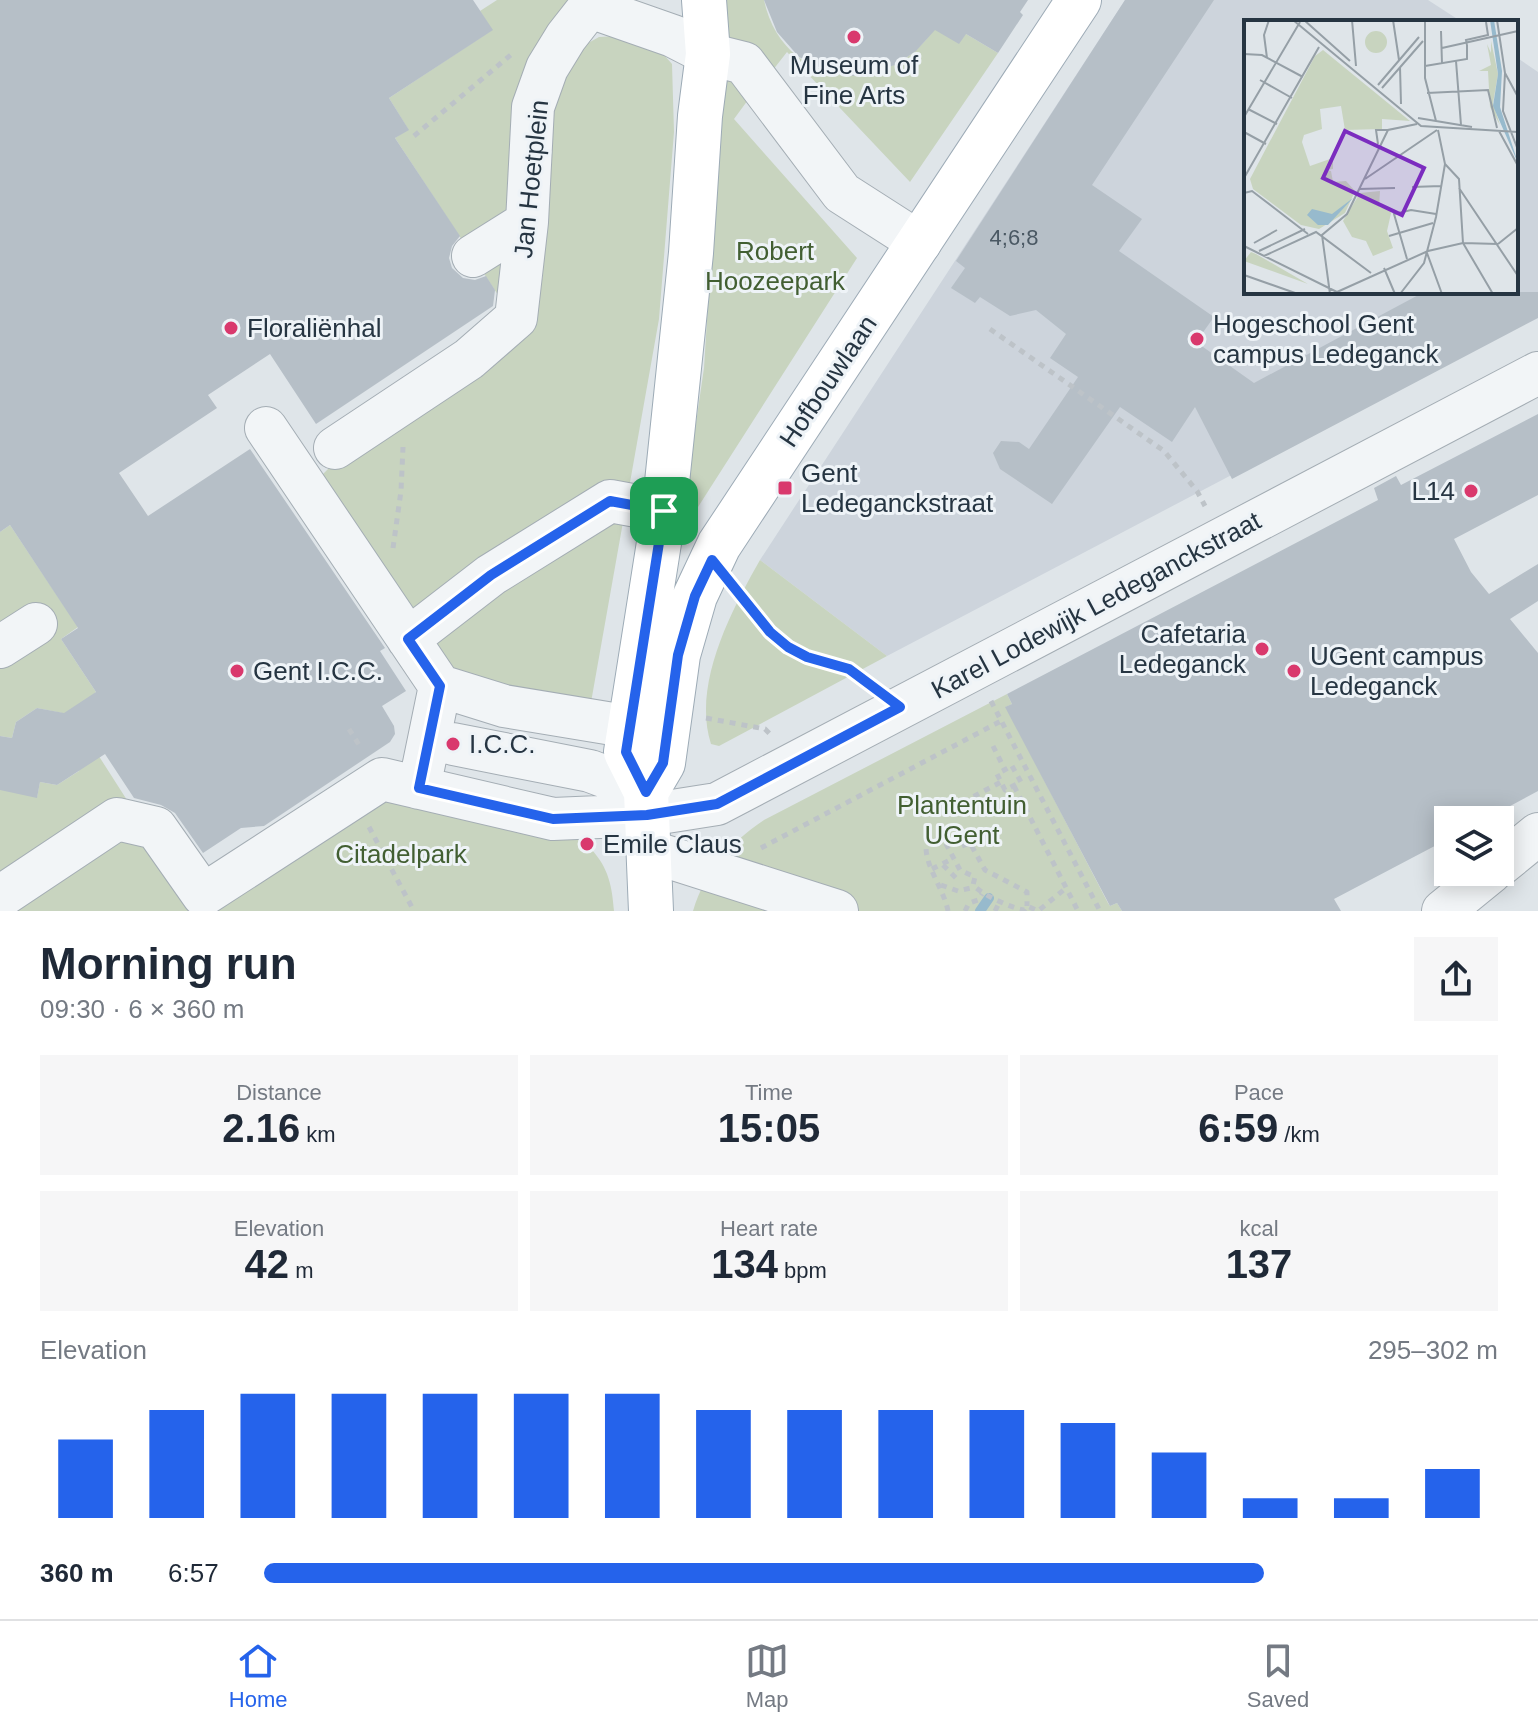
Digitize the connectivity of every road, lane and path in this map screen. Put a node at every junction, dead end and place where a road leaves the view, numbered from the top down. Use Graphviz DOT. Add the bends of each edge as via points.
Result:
graph roads {
  1 [pos="704,0"];
  2 [pos="1079,0"];
  3 [pos="592,4"];
  4 [pos="515,52"];
  5 [pos="708,54"];
  6 [pos="414,136"];
  7 [pos="527,222"];
  8 [pos="920,243"];
  9 [pos="473,256"];
  10 [pos="990,329"];
  11 [pos="1538,373"];
  12 [pos="266,428"];
  13 [pos="404,441"];
  14 [pos="335,448"];
  15 [pos="664,511"];
  16 [pos="1225,538"];
  17 [pos="712,560"];
  18 [pos="379,599"];
  19 [pos="36,624"];
  20 [pos="408,639"];
  21 [pos="0,647"];
  22 [pos="440,686"];
  23 [pos="991,702"];
  24 [pos="900,707"];
  25 [pos="1001,721"];
  26 [pos="642,730"];
  27 [pos="453,744"];
  28 [pos="993,746"];
  29 [pos="798,761"];
  30 [pos="1026,769"];
  31 [pos="1005,770"];
  32 [pos="1017,773"];
  33 [pos="1001,782"];
  34 [pos="1014,786"];
  35 [pos="419,788"];
  36 [pos="354,798"];
  37 [pos="963,802"];
  38 [pos="647,820"];
  39 [pos="1538,834"];
  40 [pos="962,846"];
  41 [pos="1514,854"];
  42 [pos="954,858"];
  43 [pos="943,865"];
  44 [pos="932,869"];
  45 [pos="715,872"];
  46 [pos="956,878"];
  47 [pos="940,885"];
  48 [pos="1474,886"];
  49 [pos="975,887"];
  50 [pos="1066,888"];
  51 [pos="982,894"];
  52 [pos="0,897"];
  53 [pos="1000,901"];
  54 [pos="207,903"];
  55 [pos="1025,909"];
  56 [pos="1044,909"];
  57 [pos="414,911"];
  58 [pos="651,911"];
  59 [pos="837,911"];
  60 [pos="948,911"];
  61 [pos="965,911"];
  62 [pos="995,911"];
  63 [pos="1078,911"];
  64 [pos="1100,911"];
  65 [pos="1443,911"];
  1 -- 5 [label="main road"];
  2 -- 8 [label="main road, Hofbouwlaan"];
  3 -- 5 [label="street, Jan Hoetplein"];
  3 -- 7 [label="street, Jan Hoetplein" via="547,68 533,107"];
  4 -- 6 [label="path"];
  5 -- 8 [label="street" via="748,66 842,193"];
  5 -- 15 [label="main road"];
  7 -- 9 [label="street"];
  7 -- 14 [label="street, Jan Hoetplein" via="516,318 469,359"];
  8 -- 17 [label="main road, Hofbouwlaan"];
  10 -- 16 [label="path" via="1164,451 1197,491"];
  11 -- 16 [label="street, Karel Lodewijk Ledeganckstraat"];
  12 -- 18 [label="street"];
  13 -- 18 [label="path" via="389,573"];
  15 -- 20 [label="street" via="610,501 491,575"];
  15 -- 26 [label="main road"];
  16 -- 24 [label="street, Karel Lodewijk Ledeganckstraat"];
  17 -- 24 [label="path" via="788,647 849,669"];
  17 -- 26 [label="main road, Hofbouwlaan" via="678,655"];
  18 -- 20 [label="street"];
  19 -- 21 [label="street"];
  20 -- 22 [label="street"];
  22 -- 26 [label="street" via="504,706"];
  22 -- 35 [label="street"];
  23 -- 25 [label="path"];
  24 -- 29 [label="street, Karel Lodewijk Ledeganckstraat"];
  25 -- 30 [label="path"];
  25 -- 45 [label="path"];
  26 -- 29 [label="path" via="765,729"];
  26 -- 38 [label="main road"];
  26 -- 38 [label="main road, Hofbouwlaan" via="663,763"];
  27 -- 38 [label="street" via="590,771"];
  28 -- 31 [label="path"];
  29 -- 38 [label="street, Karel Lodewijk Ledeganckstraat" via="717,804"];
  30 -- 32 [label="path"];
  30 -- 64 [label="path"];
  31 -- 32 [label="path" via="1012,766"];
  31 -- 33 [label="path" via="997,774"];
  32 -- 34 [label="path" via="1021,782"];
  33 -- 34 [label="path" via="1005,790"];
  33 -- 37 [label="path"];
  34 -- 50 [label="path"];
  35 -- 36 [label="street" via="382,779"];
  35 -- 38 [label="street" via="553,819"];
  36 -- 54 [label="street"];
  36 -- 57 [label="path"];
  38 -- 45 [label="street"];
  38 -- 58 [label="main road"];
  39 -- 41 [label="street"];
  40 -- 55 [label="path" via="970,843 985,870 1027,892"];
  42 -- 43 [label="path"];
  42 -- 44 [label="path" via="935,836 925,850"];
  42 -- 49 [label="path" via="960,870 975,877"];
  43 -- 44 [label="path"];
  43 -- 46 [label="path"];
  44 -- 47 [label="path"];
  45 -- 59 [label="street"];
  47 -- 49 [label="path" via="958,891"];
  47 -- 60 [label="path"];
  48 -- 65 [label="street"];
  49 -- 51 [label="path"];
  50 -- 56 [label="path"];
  50 -- 63 [label="path"];
  51 -- 53 [label="path"];
  51 -- 61 [label="path"];
  52 -- 54 [label="street" via="117,819 156,828"];
  53 -- 55 [label="path"];
  53 -- 62 [label="path"];
  55 -- 56 [label="path"];
}
